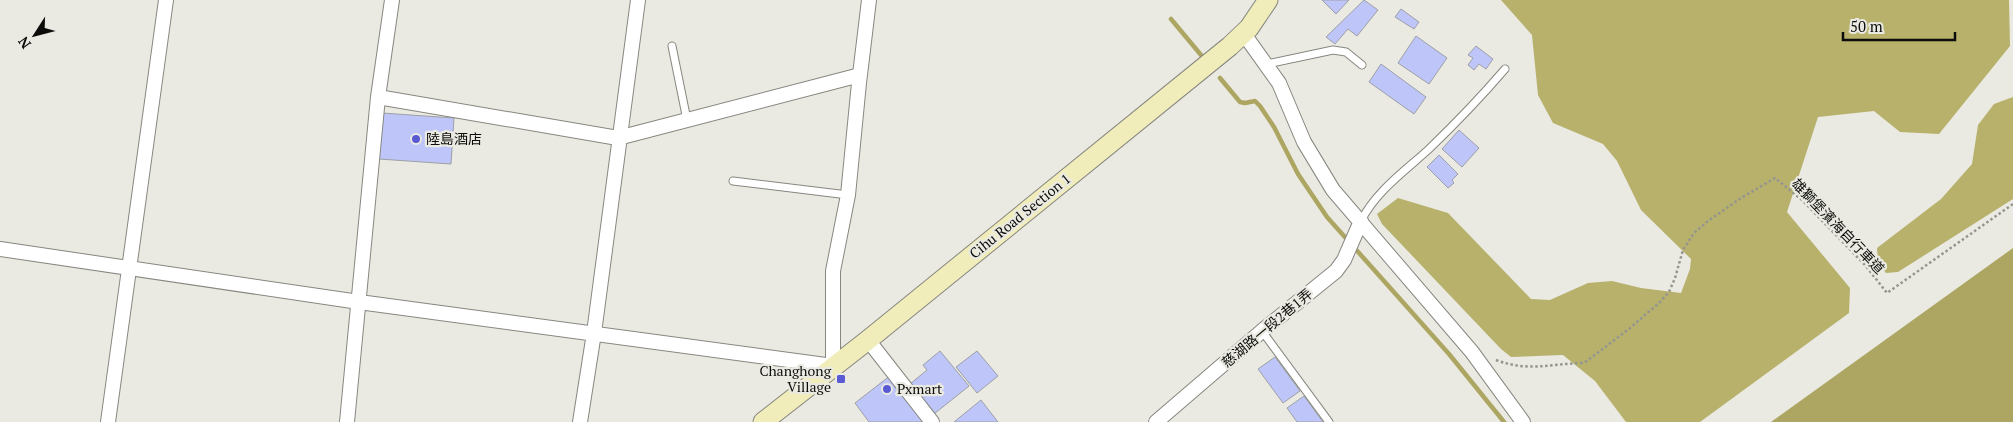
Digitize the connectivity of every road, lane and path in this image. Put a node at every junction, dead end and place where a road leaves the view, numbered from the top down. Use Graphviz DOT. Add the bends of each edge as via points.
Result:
graph roads {
  1 [pos="166,0"];
  2 [pos="392,0"];
  3 [pos="638,0"];
  4 [pos="869,0"];
  5 [pos="1268,0"];
  6 [pos="1244,34"];
  7 [pos="672,46"];
  8 [pos="1267,64"];
  9 [pos="1362,65"];
  10 [pos="1506,69"];
  11 [pos="860,75"];
  12 [pos="378,97"];
  13 [pos="687,120"];
  14 [pos="618,138"];
  15 [pos="733,181"];
  16 [pos="848,195"];
  17 [pos="2013,204"];
  18 [pos="1359,226"];
  19 [pos="0,249"];
  20 [pos="128,269"];
  21 [pos="359,302"];
  22 [pos="1262,331"];
  23 [pos="594,333"];
  24 [pos="868,340"];
  25 [pos="1472,352"];
  26 [pos="833,366"];
  27 [pos="108,422"];
  28 [pos="347,422"];
  29 [pos="580,422"];
  30 [pos="763,422"];
  31 [pos="932,422"];
  32 [pos="1156,422"];
  33 [pos="1329,422"];
  34 [pos="1524,422"];
  1 -- 20 [label="street"];
  2 -- 12 [label="street"];
  3 -- 14 [label="street"];
  4 -- 11 [label="street"];
  5 -- 6 [label="main road, Cihu Road Section 1"];
  6 -- 8 [label="street"];
  6 -- 24 [label="main road, Cihu Road Section 1"];
  7 -- 13 [label="lane"];
  8 -- 9 [label="lane" via="1341,50"];
  8 -- 18 [label="street" via="1285,95 1312,157"];
  10 -- 18 [label="lane" via="1431,147 1377,196"];
  11 -- 13 [label="street"];
  11 -- 16 [label="street"];
  12 -- 14 [label="street"];
  12 -- 21 [label="street"];
  13 -- 14 [label="street"];
  14 -- 23 [label="street"];
  15 -- 16 [label="lane"];
  16 -- 26 [label="street" via="834,271"];
  17 -- 25 [label="path, 雄獅堡濱海自行車道" via="1887,293 1865,265 1802,200 1779,179 1770,179 1694,233 1683,250 1672,286 1659,303 1587,361 1513,366"];
  18 -- 22 [label="street, 慈湖路一段2巷1弄" via="1336,271"];
  18 -- 25 [label="street"];
  19 -- 20 [label="street"];
  20 -- 21 [label="street"];
  20 -- 27 [label="street"];
  21 -- 23 [label="street"];
  21 -- 28 [label="street"];
  22 -- 32 [label="street, 慈湖路一段2巷1弄"];
  22 -- 33 [label="lane"];
  23 -- 26 [label="street"];
  23 -- 29 [label="street"];
  24 -- 26 [label="main road, Cihu Road Section 1"];
  24 -- 31 [label="street"];
  25 -- 34 [label="street"];
  26 -- 30 [label="main road, Cihu Road Section 1"];
}
